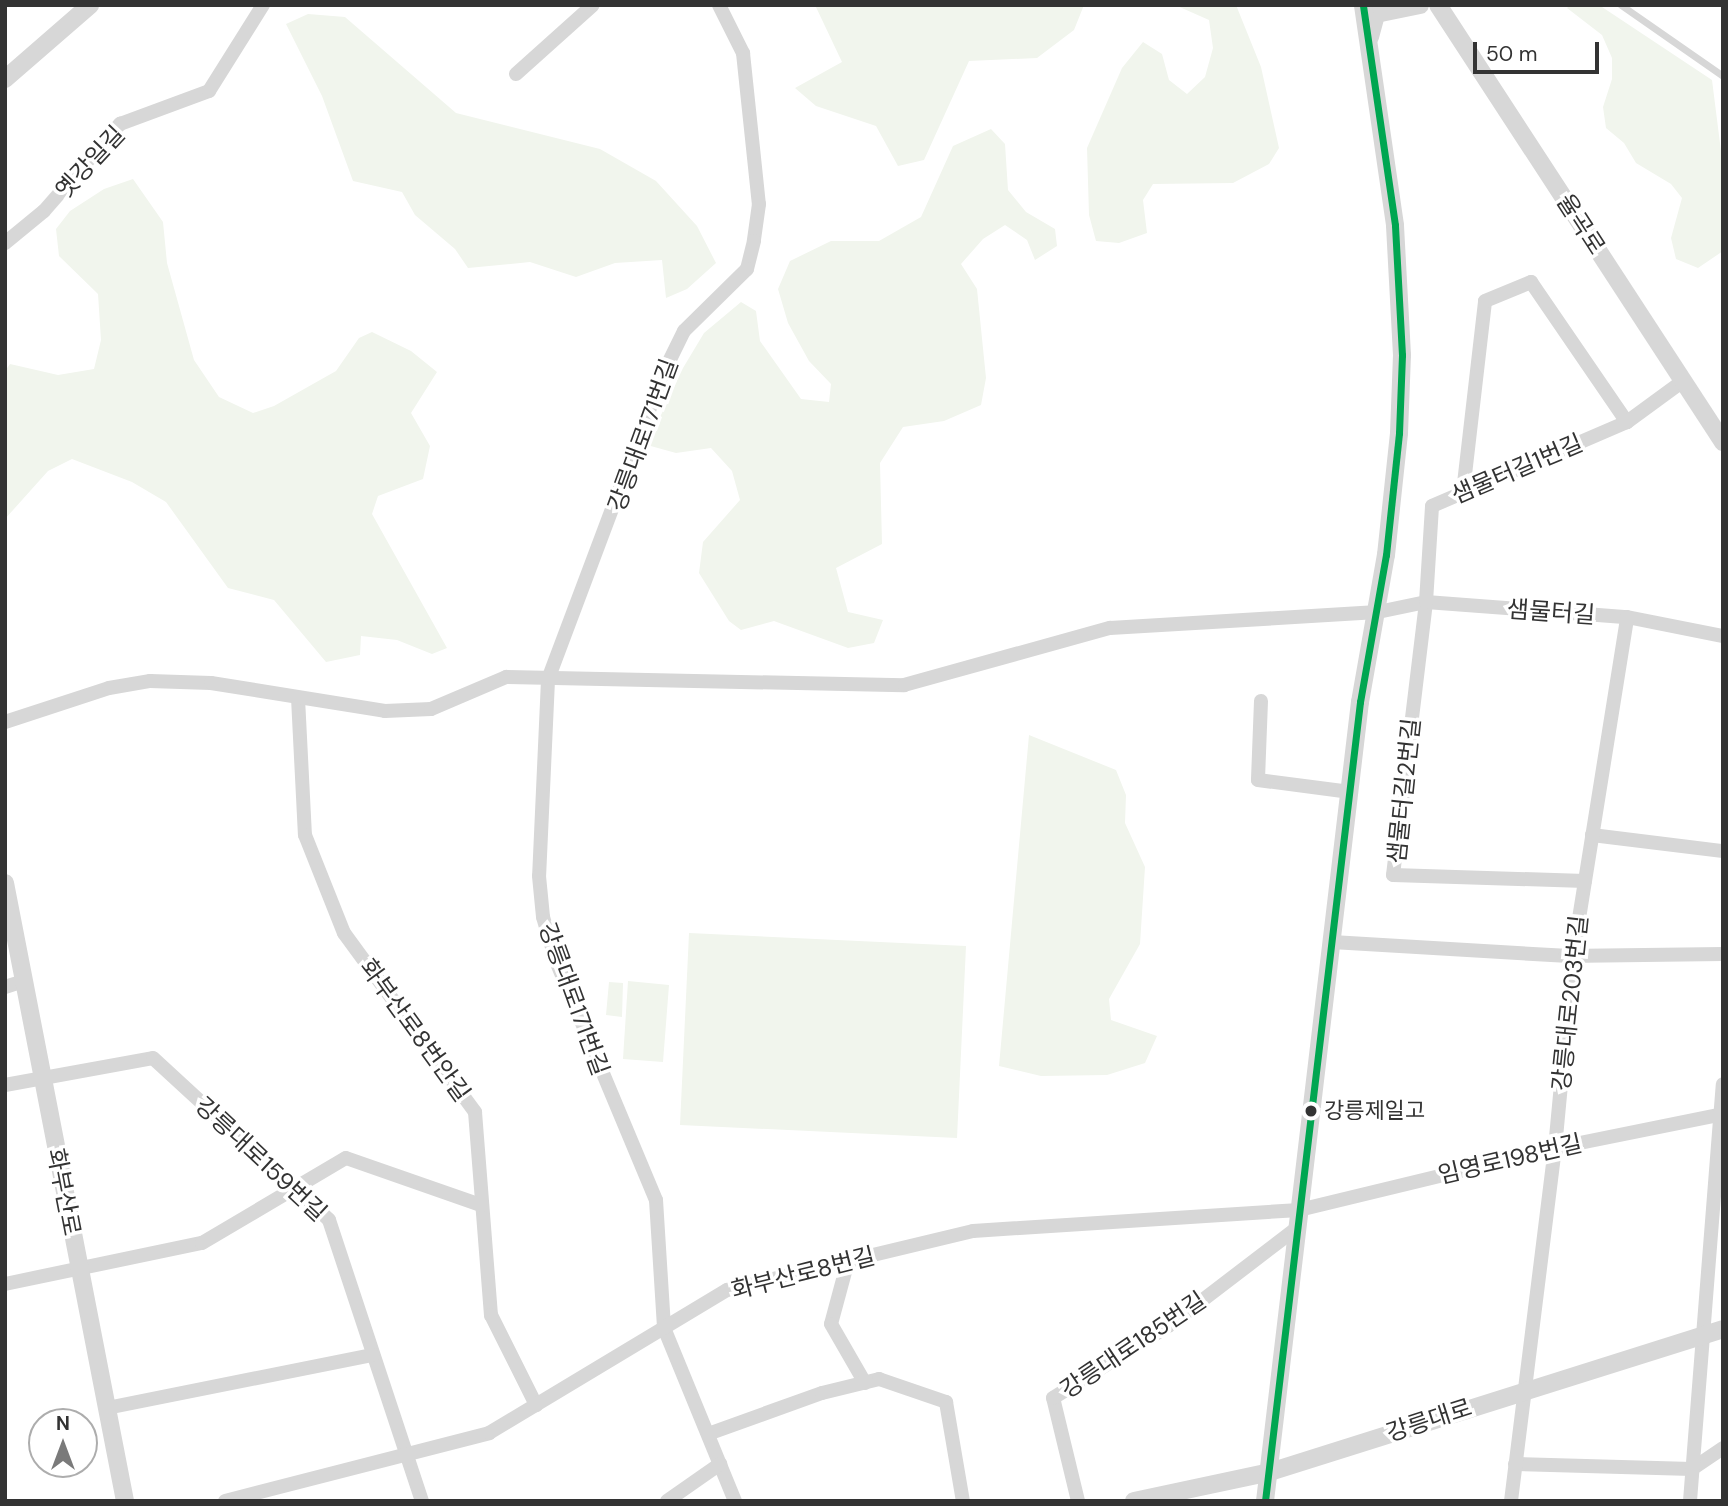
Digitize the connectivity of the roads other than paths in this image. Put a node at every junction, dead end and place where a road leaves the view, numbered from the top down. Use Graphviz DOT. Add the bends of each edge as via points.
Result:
graph roads {
  1 [pos="90,5"];
  2 [pos="263,5"];
  3 [pos="593,5"];
  4 [pos="719,5"];
  5 [pos="1363,5"];
  6 [pos="1421,5"];
  7 [pos="1621,5"];
  8 [pos="1442,11"];
  9 [pos="1367,51"];
  10 [pos="516,74"];
  11 [pos="1723,76"];
  12 [pos="5,79"];
  13 [pos="5,243"];
  14 [pos="1682,380"];
  15 [pos="1627,422"];
  16 [pos="1723,442"];
  17 [pos="1464,492"];
  18 [pos="1426,602"];
  19 [pos="1378,612"];
  20 [pos="1627,617"];
  21 [pos="1723,636"];
  22 [pos="548,680"];
  23 [pos="298,698"];
  24 [pos="1261,701"];
  25 [pos="5,722"];
  26 [pos="1350,792"];
  27 [pos="1592,835"];
  28 [pos="1723,851"];
  29 [pos="1585,881"];
  30 [pos="5,883"];
  31 [pos="1332,942"];
  32 [pos="1723,954"];
  33 [pos="1573,956"];
  34 [pos="24,981"];
  35 [pos="5,987"];
  36 [pos="42,1079"];
  37 [pos="1723,1084"];
  38 [pos="5,1085"];
  39 [pos="1721,1114"];
  40 [pos="1555,1148"];
  41 [pos="295,1188"];
  42 [pos="481,1205"];
  43 [pos="1298,1219"];
  44 [pos="848,1261"];
  45 [pos="80,1272"];
  46 [pos="5,1284"];
  47 [pos="664,1328"];
  48 [pos="1723,1329"];
  49 [pos="1702,1336"];
  50 [pos="373,1356"];
  51 [pos="865,1382"];
  52 [pos="1523,1389"];
  53 [pos="536,1405"];
  54 [pos="107,1408"];
  55 [pos="708,1434"];
  56 [pos="1723,1448"];
  57 [pos="405,1454"];
  58 [pos="720,1464"];
  59 [pos="1515,1464"];
  60 [pos="1692,1469"];
  61 [pos="1270,1472"];
  62 [pos="125,1501"];
  63 [pos="225,1501"];
  64 [pos="422,1501"];
  65 [pos="667,1501"];
  66 [pos="735,1501"];
  67 [pos="963,1501"];
  68 [pos="1078,1501"];
  69 [pos="1134,1501"];
  70 [pos="1265,1501"];
  71 [pos="1511,1501"];
  72 [pos="1690,1501"];
  1 -- 12 [label="street"];
  2 -- 13 [label="street, 옛강일길" via="209,91 120,124 44,211"];
  3 -- 10 [label="street"];
  4 -- 22 [label="street, 강릉대로171번길" via="743,53 759,204 747,269 684,331 662,376"];
  5 -- 9 [label="street"];
  6 -- 8 [label="street"];
  6 -- 9 [label="street" via="1376,14"];
  7 -- 11 [label="lane"];
  8 -- 14 [label="street, 율곡로"];
  9 -- 19 [label="street" via="1395,225 1402,355 1399,433"];
  14 -- 15 [label="street, 샘물터길1번길"];
  14 -- 16 [label="street, 율곡로"];
  15 -- 17 [label="street, 샘물터길1번길"];
  15 -- 17 [label="street" via="1531,282 1485,300"];
  17 -- 18 [label="street, 샘물터길1번길" via="1432,506"];
  18 -- 19 [label="street, 샘물터길"];
  18 -- 20 [label="street, 샘물터길"];
  18 -- 29 [label="street, 샘물터길2번길" via="1393,875"];
  19 -- 22 [label="street, 샘물터길" via="1110,628 904,685"];
  19 -- 26 [label="street" via="1360,702"];
  20 -- 21 [label="street, 샘물터길"];
  20 -- 27 [label="street, 강릉대로203번길"];
  22 -- 23 [label="street, 샘물터길" via="506,677 431,709 385,711"];
  22 -- 47 [label="street, 강릉대로171번길" via="539,876 543,917 589,1045 656,1200"];
  23 -- 25 [label="street, 샘물터길" via="211,684 150,681 109,688"];
  23 -- 42 [label="street, 화부산로8번안길" via="305,835 344,933 475,1112"];
  24 -- 26 [label="street" via="1258,780"];
  26 -- 31 [label="street"];
  27 -- 28 [label="street"];
  27 -- 29 [label="street, 강릉대로203번길"];
  29 -- 33 [label="street, 강릉대로203번길"];
  30 -- 34 [label="street, 화부산로"];
  31 -- 33 [label="street"];
  31 -- 43 [label="street"];
  32 -- 33 [label="street"];
  33 -- 40 [label="street, 강릉대로203번길"];
  34 -- 35 [label="street"];
  34 -- 36 [label="street, 화부산로"];
  36 -- 38 [label="street"];
  36 -- 41 [label="street, 강릉대로159번길" via="153,1058"];
  36 -- 45 [label="street, 화부산로"];
  37 -- 39 [label="street"];
  39 -- 40 [label="street, 임영로198번길"];
  39 -- 49 [label="street"];
  40 -- 43 [label="street, 임영로198번길"];
  40 -- 52 [label="street, 강릉대로203번길"];
  41 -- 42 [label="street" via="346,1158"];
  41 -- 45 [label="street" via="201,1243"];
  41 -- 50 [label="street, 강릉대로159번길" via="329,1220"];
  42 -- 53 [label="street, 화부산로8번안길" via="491,1315"];
  43 -- 44 [label="street, 화부산로8번길" via="973,1231"];
  43 -- 61 [label="street"];
  43 -- 68 [label="street, 강릉대로185번길" via="1170,1325 1053,1398"];
  44 -- 47 [label="street, 화부산로8번길" via="727,1290"];
  44 -- 51 [label="street" via="831,1324"];
  45 -- 46 [label="street"];
  45 -- 54 [label="street, 화부산로"];
  47 -- 53 [label="street, 화부산로8번길"];
  47 -- 55 [label="street, 강릉대로171번길"];
  48 -- 49 [label="street, 강릉대로"];
  49 -- 52 [label="street, 강릉대로"];
  49 -- 60 [label="street"];
  50 -- 54 [label="street"];
  50 -- 57 [label="street, 강릉대로159번길"];
  51 -- 55 [label="street"];
  51 -- 67 [label="street" via="879,1379 946,1402"];
  52 -- 59 [label="street, 강릉대로203번길"];
  52 -- 61 [label="street, 강릉대로"];
  53 -- 57 [label="street, 화부산로8번길" via="489,1433"];
  54 -- 62 [label="street, 화부산로"];
  55 -- 58 [label="street, 강릉대로171번길"];
  56 -- 60 [label="street"];
  57 -- 63 [label="street, 화부산로8번길"];
  57 -- 64 [label="street, 강릉대로159번길"];
  58 -- 65 [label="street"];
  58 -- 66 [label="street, 강릉대로171번길"];
  59 -- 60 [label="street"];
  59 -- 71 [label="street, 강릉대로203번길"];
  60 -- 72 [label="street"];
  61 -- 69 [label="street, 강릉대로"];
  61 -- 70 [label="street"];
}
